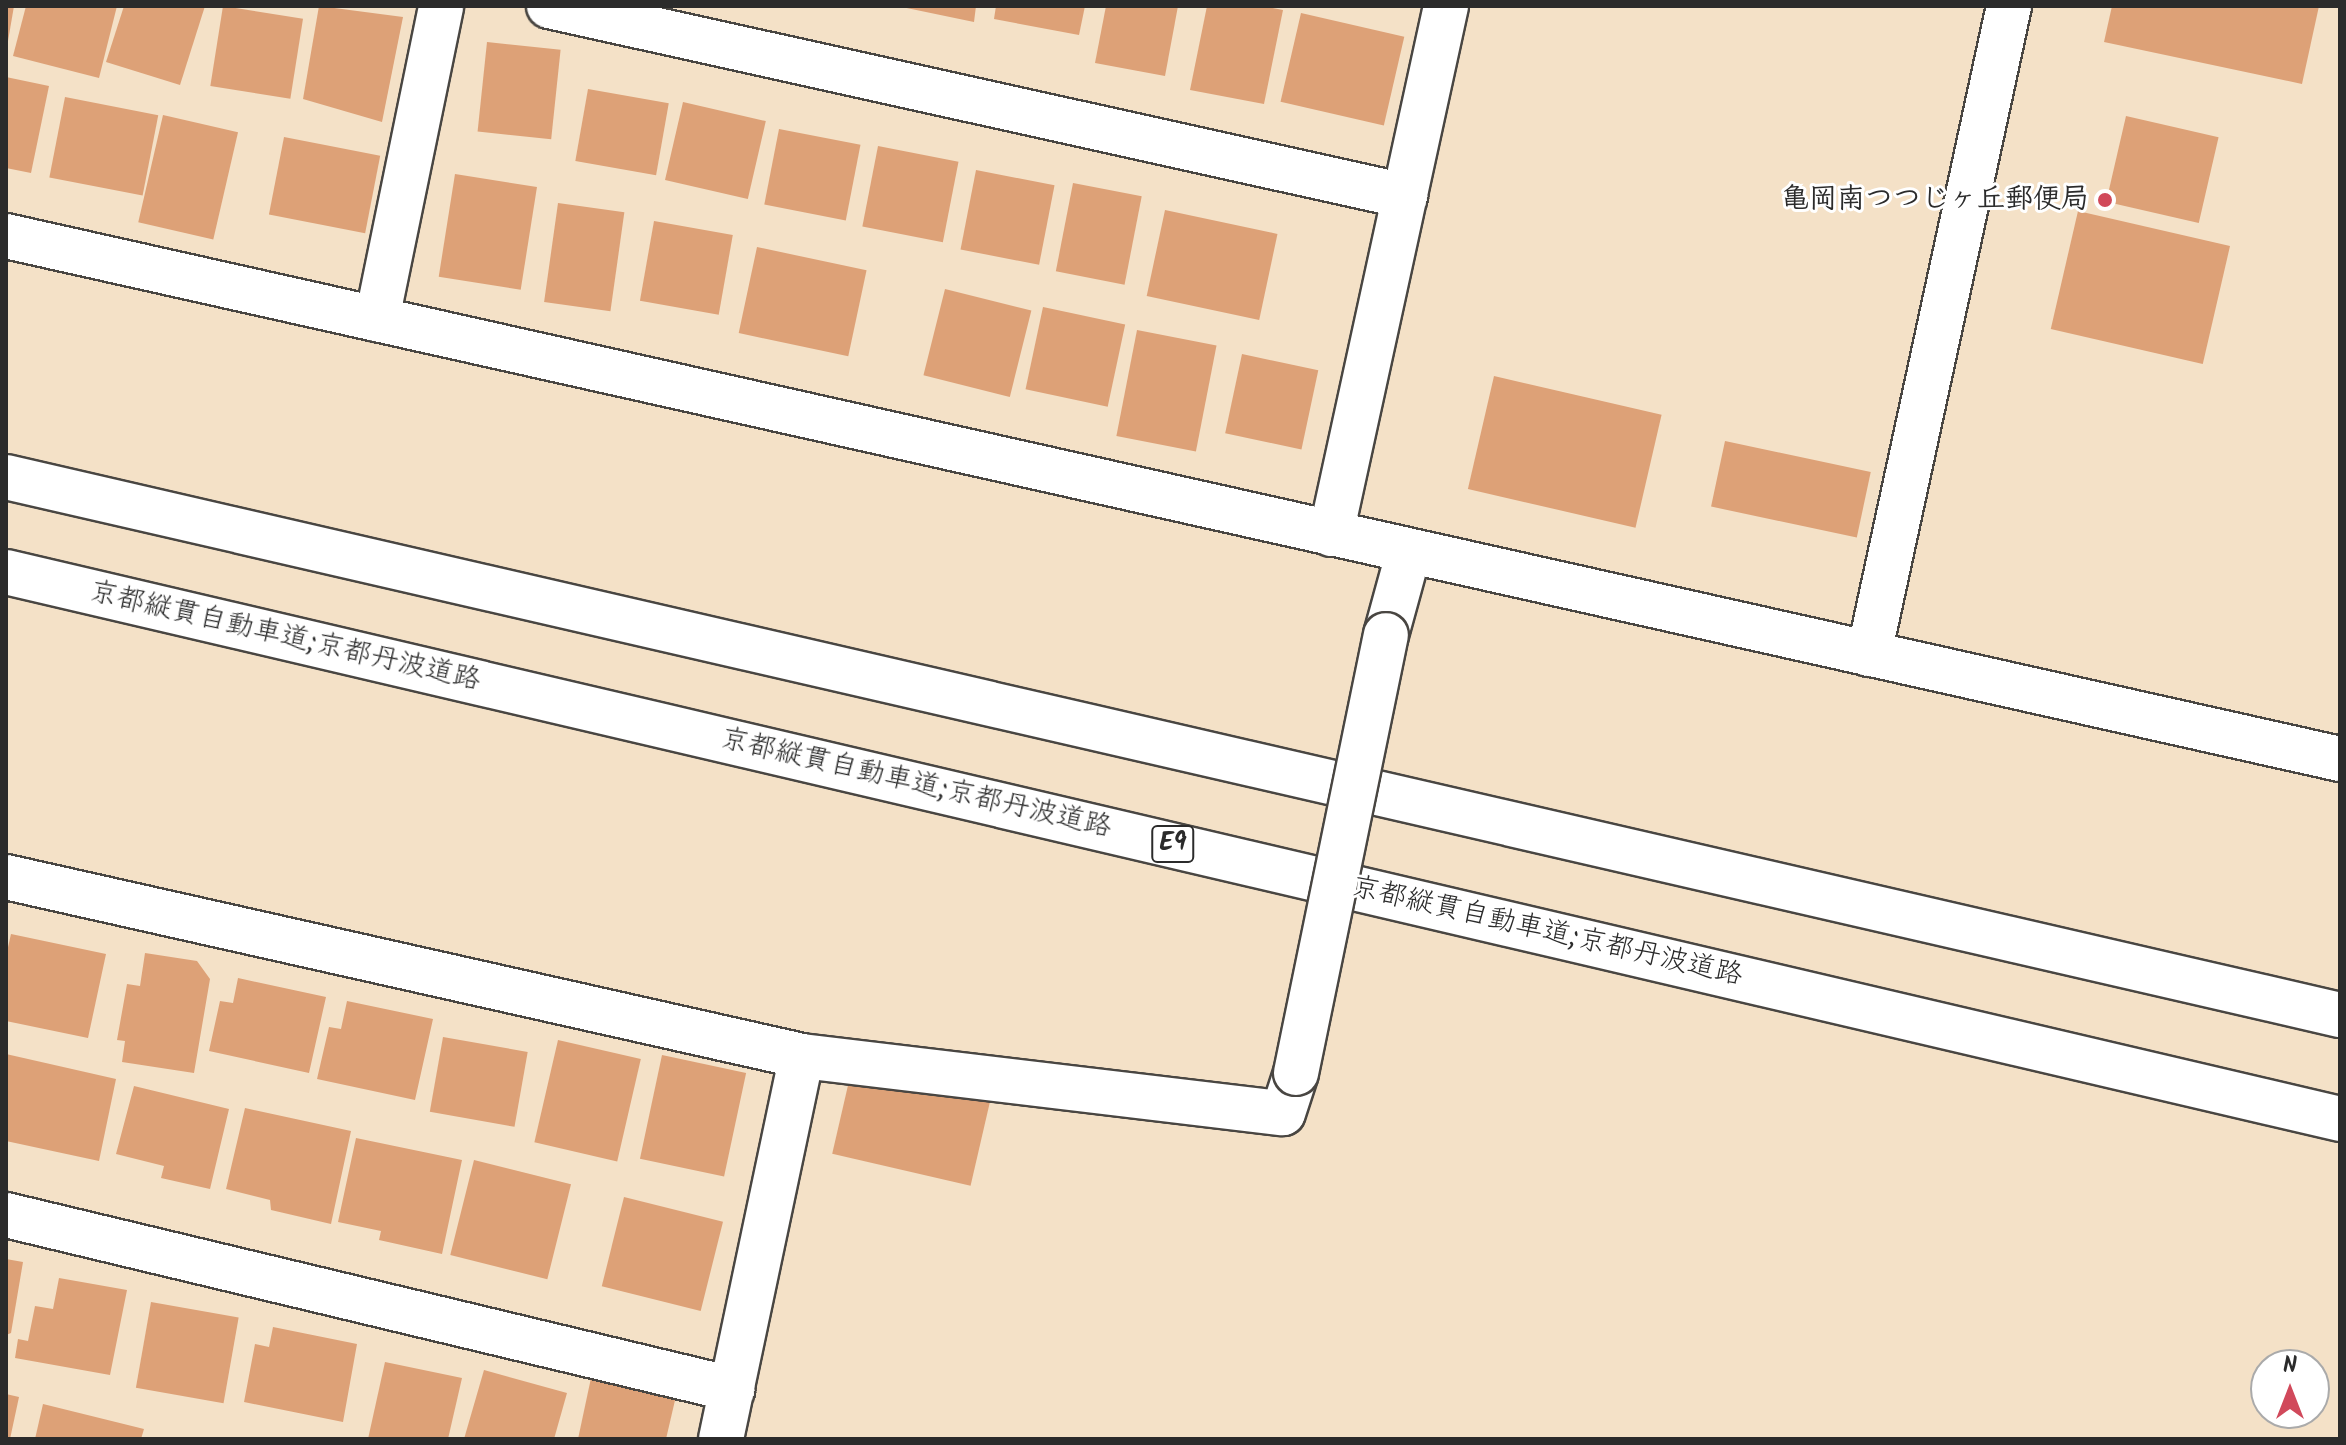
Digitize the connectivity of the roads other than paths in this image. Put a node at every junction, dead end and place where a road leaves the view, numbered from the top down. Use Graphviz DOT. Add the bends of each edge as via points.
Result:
graph roads {
  1 [pos="441,6"];
  2 [pos="549,6"];
  3 [pos="1446,6"];
  4 [pos="2009,6"];
  5 [pos="1405,196"];
  6 [pos="6,236"];
  7 [pos="377,319"];
  8 [pos="6,477"];
  9 [pos="1331,534"];
  10 [pos="1409,551"];
  11 [pos="6,572"];
  12 [pos="1869,654"];
  13 [pos="2340,759"];
  14 [pos="6,877"];
  15 [pos="2340,1015"];
  16 [pos="802,1056"];
  17 [pos="2340,1119"];
  18 [pos="6,1215"];
  19 [pos="732,1389"];
  20 [pos="721,1439"];
  1 -- 7 [label="main road"];
  2 -- 5 [label="main road"];
  3 -- 5 [label="main road"];
  4 -- 12 [label="main road"];
  5 -- 9 [label="main road"];
  6 -- 7 [label="main road"];
  7 -- 9 [label="main road"];
  8 -- 15 [label="main road"];
  9 -- 10 [label="main road"];
  10 -- 12 [label="main road"];
  10 -- 16 [label="main road, bridge" via="1386,635 1296,1073 1283,1113"];
  11 -- 17 [label="main road, 京都縦貫自動車道;京都丹波道路 / E9"];
  12 -- 13 [label="main road"];
  14 -- 16 [label="main road"];
  16 -- 19 [label="main road"];
  18 -- 19 [label="main road"];
  19 -- 20 [label="main road"];
}
